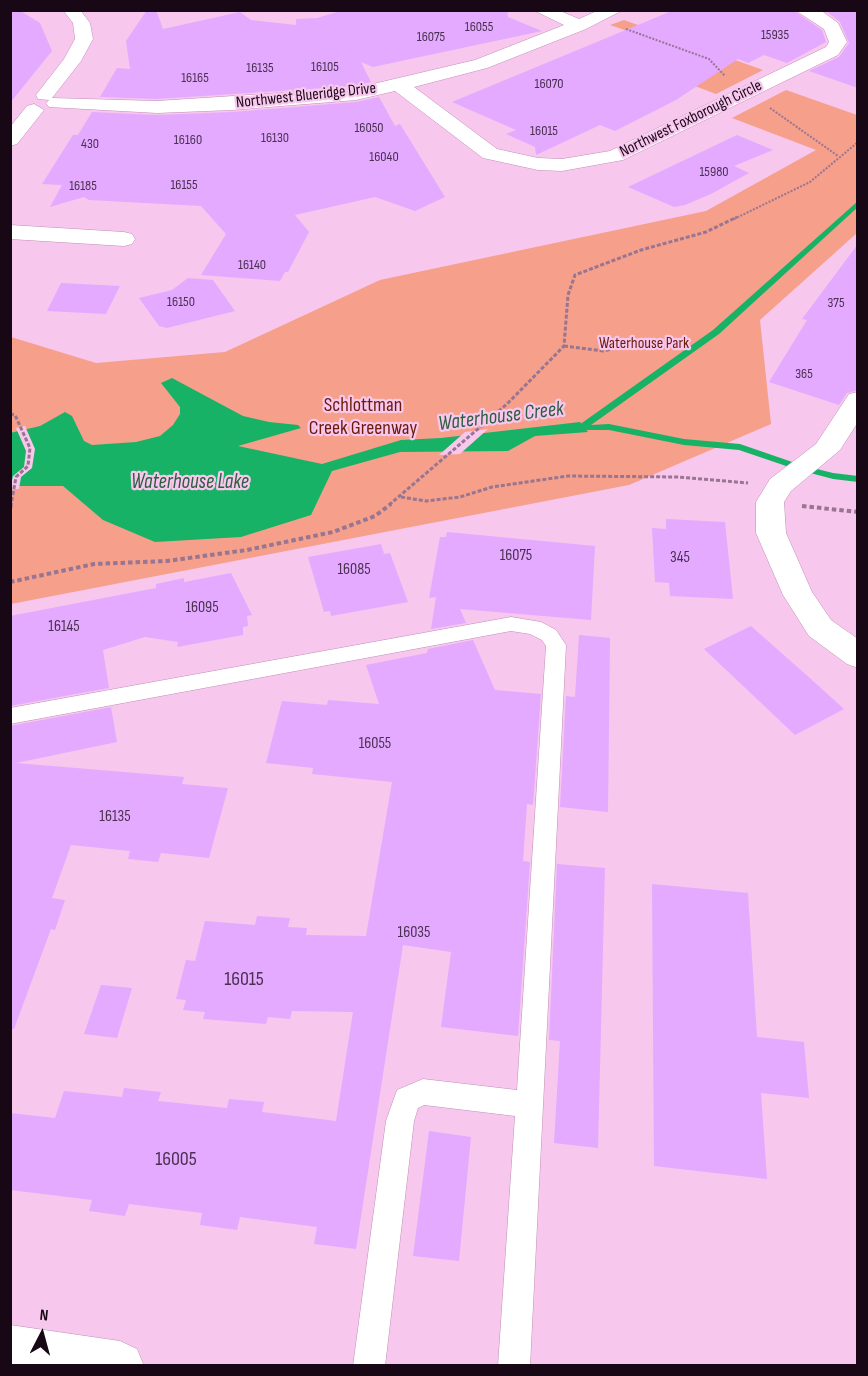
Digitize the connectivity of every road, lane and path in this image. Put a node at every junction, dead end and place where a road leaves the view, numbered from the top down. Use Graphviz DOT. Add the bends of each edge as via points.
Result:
graph roads {
  1 [pos="71,10"];
  2 [pos="541,10"];
  3 [pos="615,10"];
  4 [pos="803,10"];
  5 [pos="588,22"];
  6 [pos="727,78"];
  7 [pos="399,85"];
  8 [pos="35,102"];
  9 [pos="768,106"];
  10 [pos="10,140"];
  11 [pos="858,142"];
  12 [pos="838,156"];
  13 [pos="10,232"];
  14 [pos="124,239"];
  15 [pos="564,346"];
  16 [pos="621,347"];
  17 [pos="858,400"];
  18 [pos="507,404"];
  19 [pos="11,414"];
  20 [pos="424,476"];
  21 [pos="775,494"];
  22 [pos="400,497"];
  23 [pos="12,501"];
  24 [pos="10,509"];
  25 [pos="858,512"];
  26 [pos="10,582"];
  27 [pos="858,656"];
  28 [pos="10,716"];
  29 [pos="529,1105"];
  30 [pos="10,1349"];
  31 [pos="120,1365"];
  32 [pos="369,1365"];
  33 [pos="514,1365"];
  1 -- 8 [label="street" via="81,23 84,39 72,61"];
  2 -- 5 [label="street"];
  3 -- 5 [label="street, Northwest Blueridge Drive"];
  4 -- 7 [label="street, Northwest Foxborough Circle" via="832,27 837,42 832,51 616,156 587,162 538,164 490,154"];
  5 -- 6 [label="path" via="696,53 709,59"];
  5 -- 7 [label="street, Northwest Blueridge Drive" via="481,64"];
  7 -- 8 [label="street, Northwest Blueridge Drive" via="356,94 232,104 157,107"];
  8 -- 10 [label="street"];
  9 -- 12 [label="path"];
  11 -- 12 [label="path"];
  12 -- 15 [label="path" via="810,182 706,232 575,275 568,295"];
  13 -- 14 [label="street"];
  15 -- 16 [label="path" via="603,351"];
  15 -- 18 [label="path"];
  17 -- 21 [label="street" via="826,450"];
  18 -- 20 [label="path"];
  19 -- 23 [label="path" via="15,415 30,448 28,466 16,477"];
  20 -- 22 [label="path"];
  21 -- 22 [label="path" via="678,477 568,476 460,497 426,501"];
  21 -- 25 [label="path"];
  21 -- 27 [label="street" via="771,533 798,595 820,628"];
  22 -- 26 [label="path" via="375,516 333,532 167,561 93,564"];
  23 -- 24 [label="path"];
  28 -- 29 [label="lane" via="511,624 534,627 549,635 556,645"];
  29 -- 32 [label="lane" via="423,1092 407,1099 400,1121"];
  29 -- 33 [label="lane"];
  30 -- 31 [label="street"];
}
